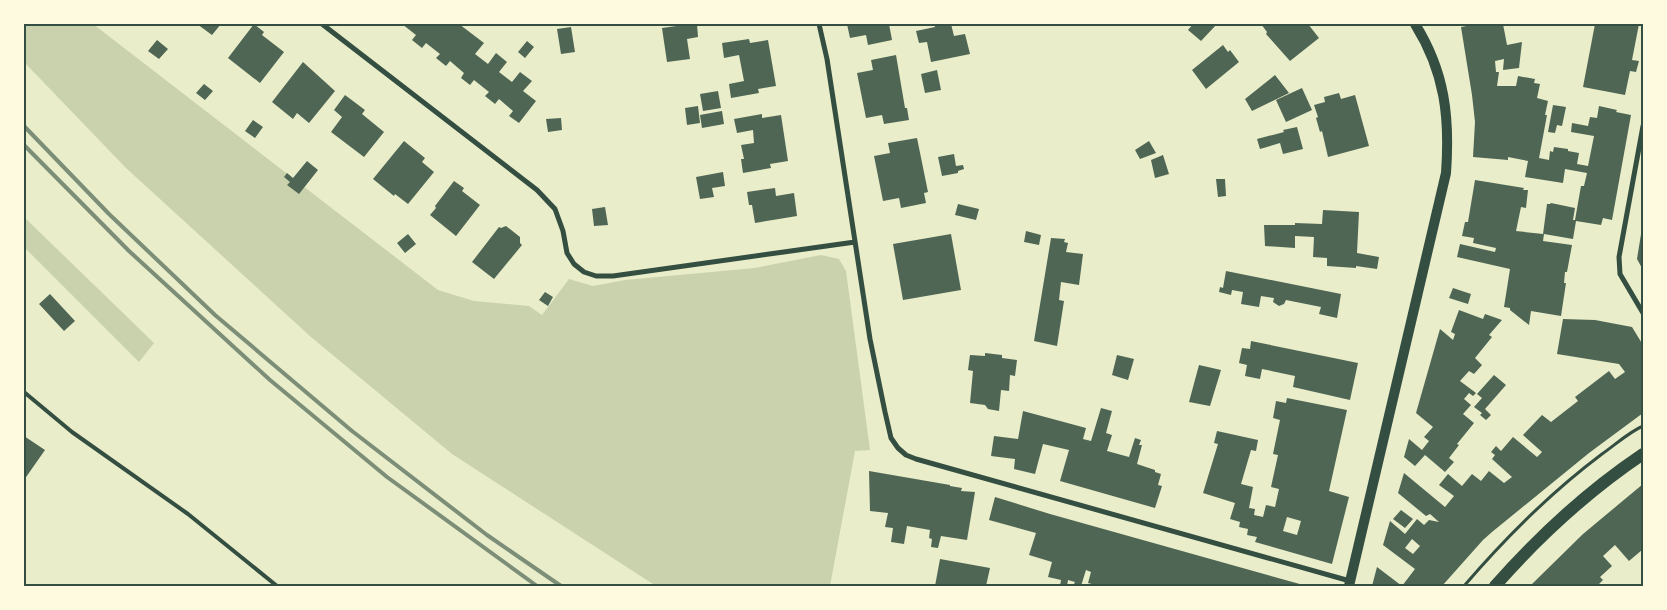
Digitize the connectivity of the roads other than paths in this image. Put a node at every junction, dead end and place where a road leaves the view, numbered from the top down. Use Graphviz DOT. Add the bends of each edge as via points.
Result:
graph roads {
  1 [pos="322,24"];
  2 [pos="819,24"];
  3 [pos="1415,24"];
  4 [pos="1643,126"];
  5 [pos="856,242"];
  6 [pos="1643,313"];
  7 [pos="24,392"];
  8 [pos="1643,454"];
  9 [pos="1350,584"];
  10 [pos="277,586"];
  11 [pos="1495,586"];
  1 -- 5 [label="street" via="537,190 555,209 567,253 584,272 613,276"];
  2 -- 5 [label="street"];
  3 -- 9 [label="main road" via="1425,40 1444,90 1448,144 1446,172"];
  4 -- 6 [label="street" via="1619,256 1620,274"];
  5 -- 9 [label="street" via="870,339 885,412 892,438 906,455"];
  7 -- 10 [label="lane" via="72,432 188,514"];
  8 -- 11 [label="main road" via="1570,510"];
}
